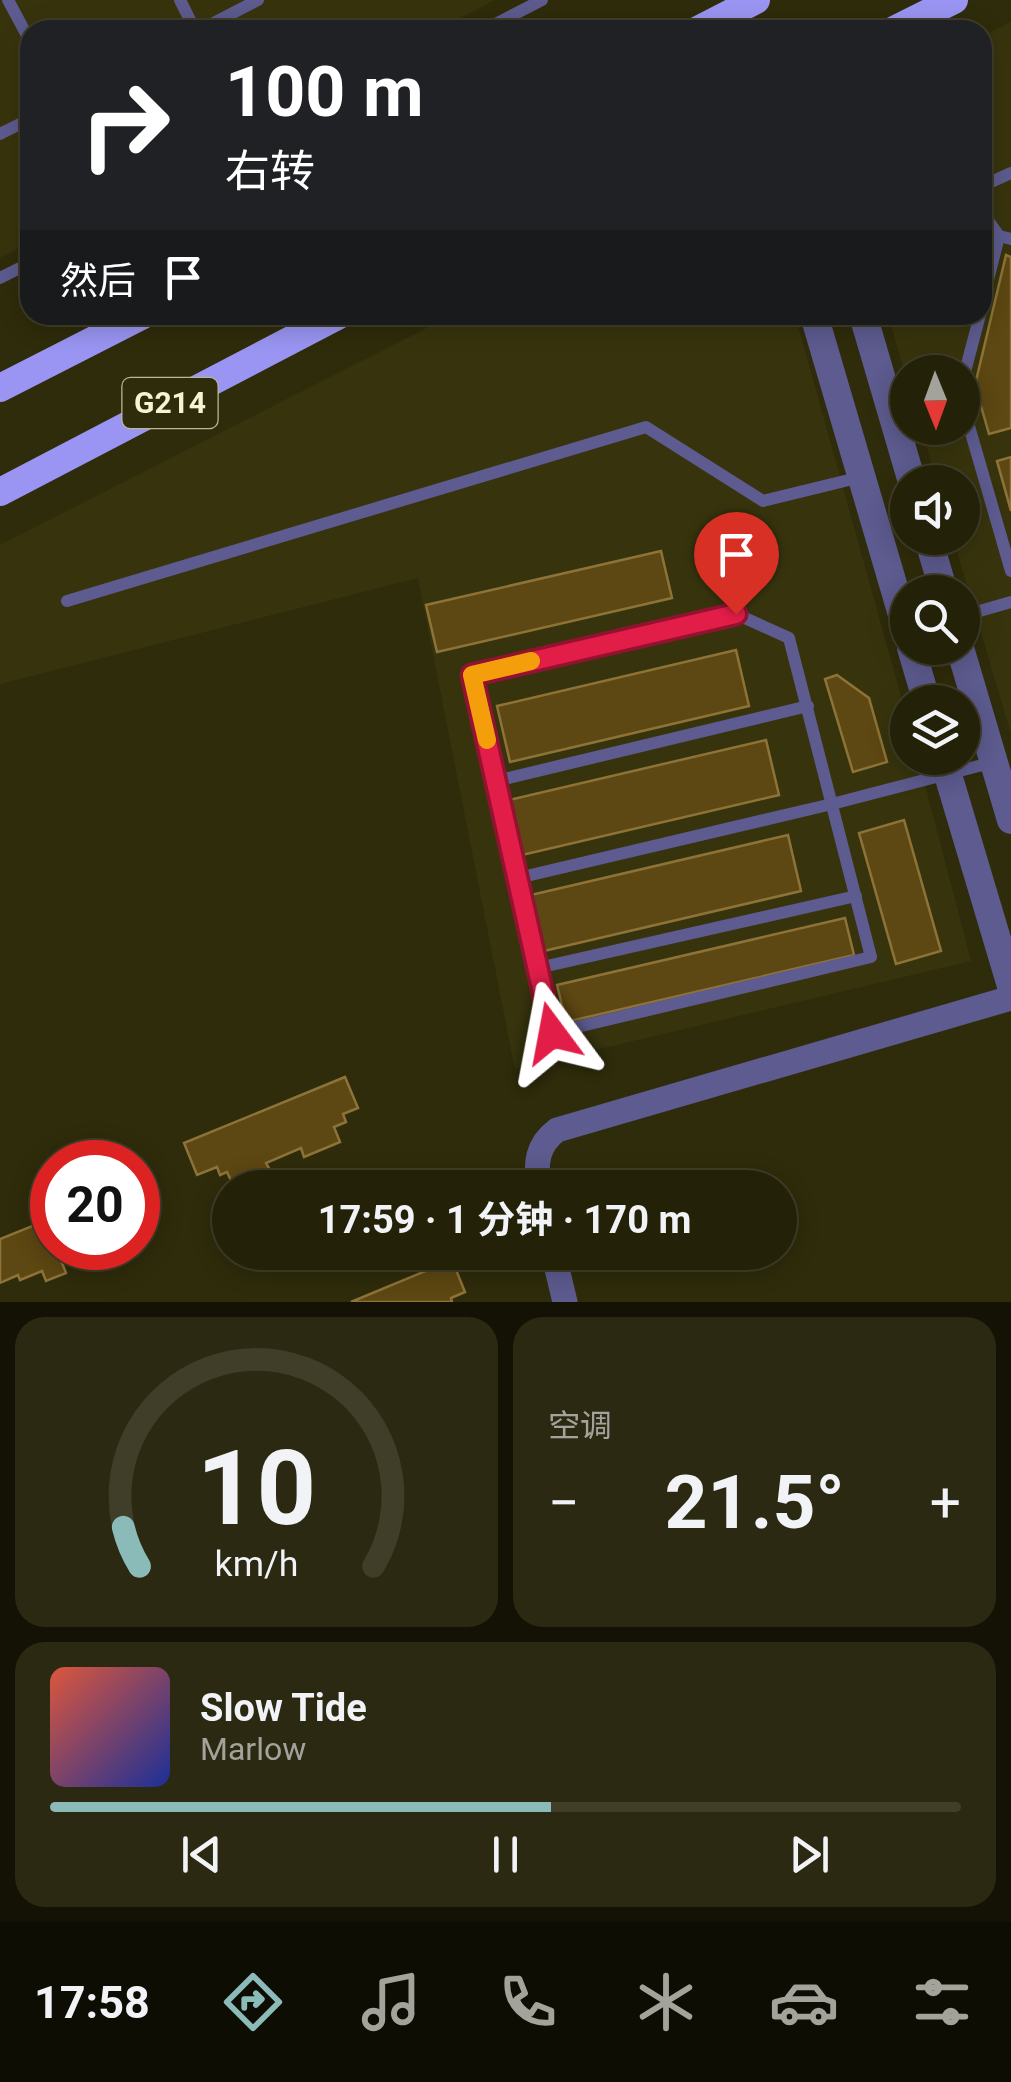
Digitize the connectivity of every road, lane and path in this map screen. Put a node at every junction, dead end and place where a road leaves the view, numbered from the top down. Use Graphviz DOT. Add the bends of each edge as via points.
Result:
graph roads {
  1 [pos="8,0"];
  2 [pos="258,0"];
  3 [pos="756,0"];
  4 [pos="954,0"];
  5 [pos="536,2"];
  6 [pos="218,20"];
  7 [pos="503,20"];
  8 [pos="717,20"];
  9 [pos="914,20"];
  10 [pos="20,22"];
  11 [pos="1005,238"];
  12 [pos="992,275"];
  13 [pos="123,325"];
  14 [pos="320,325"];
  15 [pos="817,325"];
  16 [pos="866,325"];
  17 [pos="977,325"];
  18 [pos="969,355"];
  19 [pos="0,388"];
  20 [pos="974,445"];
  21 [pos="907,465"];
  22 [pos="861,477"];
  23 [pos="0,492"];
  24 [pos="1011,571"];
  25 [pos="890,575"];
  26 [pos="67,601"];
  27 [pos="1011,602"];
  28 [pos="980,611"];
  29 [pos="965,665"];
  30 [pos="808,706"];
  31 [pos="994,762"];
  32 [pos="980,763"];
  33 [pos="919,775"];
  34 [pos="949,775"];
  35 [pos="496,781"];
  36 [pos="832,804"];
  37 [pos="1011,820"];
  38 [pos="518,878"];
  39 [pos="856,896"];
  40 [pos="538,968"];
  41 [pos="1011,986"];
  42 [pos="1011,998"];
  43 [pos="538,1170"];
  44 [pos="558,1270"];
  45 [pos="566,1302"];
  1 -- 10 [label="lane"];
  2 -- 6 [label="lane"];
  3 -- 8 [label="highway"];
  4 -- 9 [label="highway"];
  5 -- 7 [label="lane"];
  11 -- 12 [label="lane"];
  13 -- 19 [label="highway, G214"];
  14 -- 23 [label="highway, G214"];
  15 -- 22 [label="street"];
  16 -- 21 [label="street"];
  17 -- 18 [label="lane"];
  20 -- 24 [label="lane"];
  22 -- 25 [label="street"];
  22 -- 26 [label="lane" via="763,501 646,427"];
  27 -- 28 [label="lane"];
  29 -- 31 [label="street"];
  30 -- 35 [label="lane"];
  30 -- 35 [label="lane" via="789,638 736,614 472,675"];
  30 -- 36 [label="lane"];
  31 -- 32 [label="lane"];
  31 -- 37 [label="street"];
  33 -- 36 [label="lane"];
  34 -- 41 [label="street"];
  35 -- 38 [label="lane"];
  36 -- 38 [label="lane"];
  36 -- 39 [label="lane"];
  38 -- 40 [label="lane"];
  39 -- 40 [label="lane"];
  39 -- 40 [label="lane" via="871,957 552,1033"];
  42 -- 43 [label="street" via="570,1124 543,1143"];
  44 -- 45 [label="street"];
}
